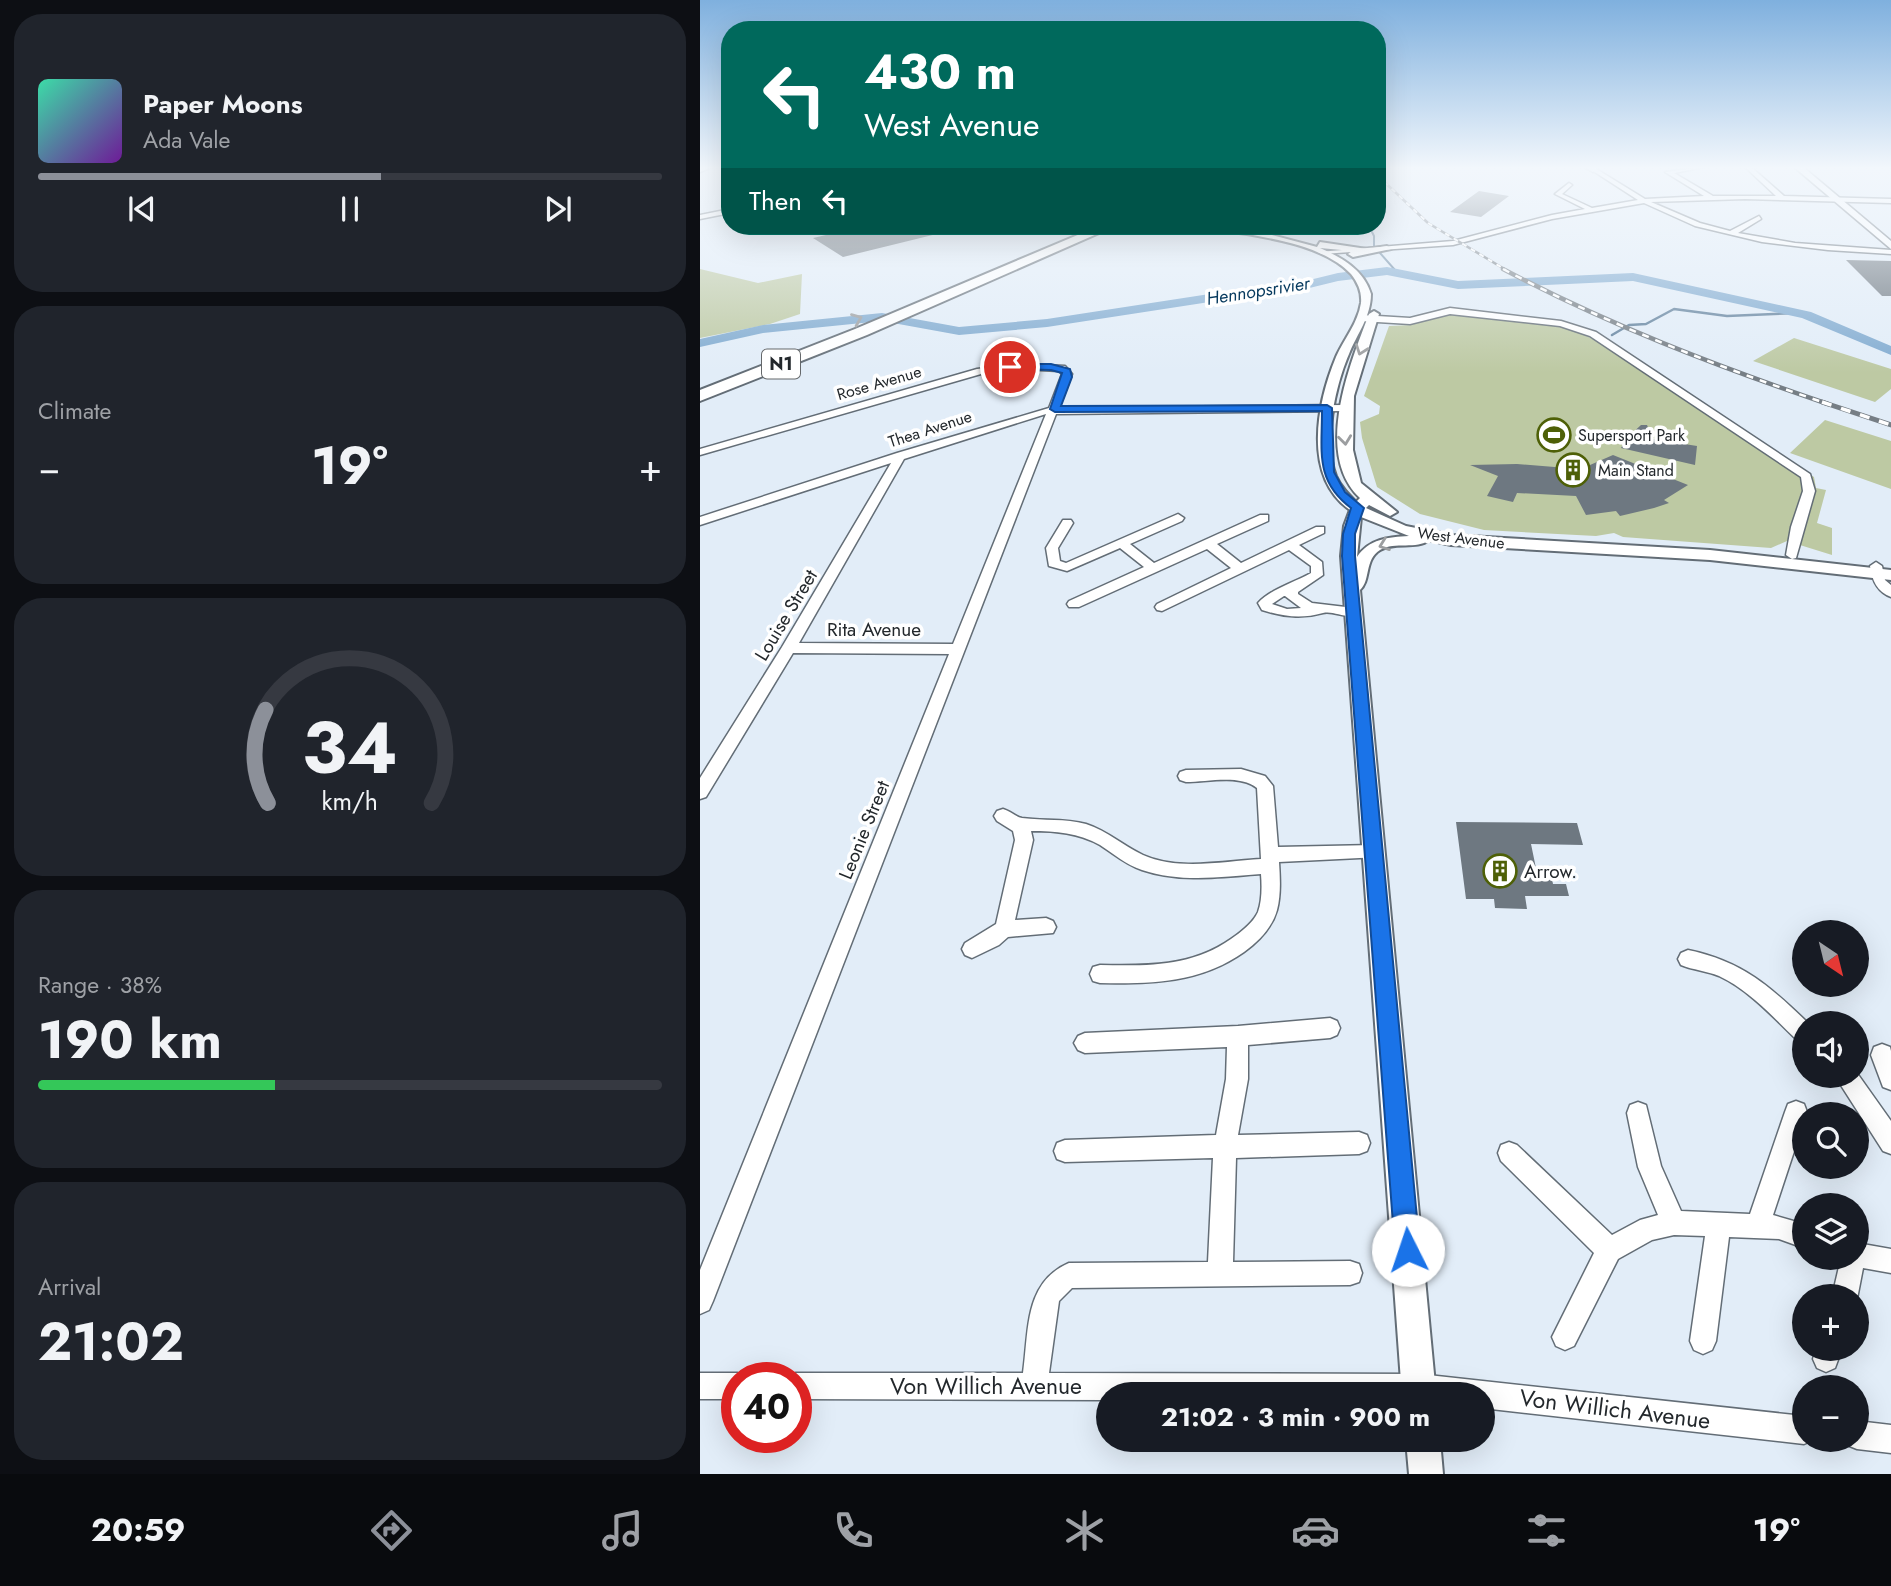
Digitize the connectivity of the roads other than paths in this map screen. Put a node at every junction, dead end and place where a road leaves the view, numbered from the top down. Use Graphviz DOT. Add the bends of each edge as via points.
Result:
graph roads {
  1 [pos="1054,236"];
  2 [pos="1078,236"];
  3 [pos="1085,236"];
  4 [pos="1268,236"];
  5 [pos="1270,236"];
  6 [pos="1481,236"];
  7 [pos="1749,236"];
  8 [pos="1318,248"];
  9 [pos="1387,249"];
  10 [pos="1363,250"];
  11 [pos="1333,251"];
  12 [pos="1891,252"];
  13 [pos="1034,257"];
  14 [pos="1355,266"];
  15 [pos="1367,318"];
  16 [pos="1067,374"];
  17 [pos="700,382"];
  18 [pos="700,396"];
  19 [pos="1327,408"];
  20 [pos="1344,408"];
  21 [pos="1053,414"];
  22 [pos="700,452"];
  23 [pos="901,455"];
  24 [pos="1363,503"];
  25 [pos="1178,518"];
  26 [pos="1264,518"];
  27 [pos="700,521"];
  28 [pos="1067,523"];
  29 [pos="1320,530"];
  30 [pos="1451,540"];
  31 [pos="1122,544"];
  32 [pos="1209,544"];
  33 [pos="1291,545"];
  34 [pos="1792,555"];
  35 [pos="1153,568"];
  36 [pos="1240,569"];
  37 [pos="1884,571"];
  38 [pos="1295,588"];
  39 [pos="1891,593"];
  40 [pos="1074,604"];
  41 [pos="1162,607"];
  42 [pos="1339,607"];
  43 [pos="789,648"];
  44 [pos="958,649"];
  45 [pos="1186,776"];
  46 [pos="700,792"];
  47 [pos="1374,852"];
  48 [pos="1268,860"];
  49 [pos="1046,927"];
  50 [pos="1004,929"];
  51 [pos="972,948"];
  52 [pos="1688,959"];
  53 [pos="1100,974"];
  54 [pos="1792,1021"];
  55 [pos="1330,1028"];
  56 [pos="1238,1036"];
  57 [pos="1085,1043"];
  58 [pos="1882,1055"];
  59 [pos="1891,1079"];
  60 [pos="1855,1088"];
  61 [pos="1639,1113"];
  62 [pos="1792,1124"];
  63 [pos="1360,1143"];
  64 [pos="1891,1143"];
  65 [pos="1224,1147"];
  66 [pos="1065,1151"];
  67 [pos="1509,1153"];
  68 [pos="1674,1223"];
  69 [pos="1758,1225"];
  70 [pos="1718,1227"];
  71 [pos="1792,1232"];
  72 [pos="1609,1251"];
  73 [pos="1869,1259"];
  74 [pos="1891,1261"];
  75 [pos="1350,1273"];
  76 [pos="1220,1274"];
  77 [pos="700,1301"];
  78 [pos="1565,1337"];
  79 [pos="1703,1341"];
  80 [pos="1418,1382"];
  81 [pos="700,1386"];
  82 [pos="721,1386"];
  83 [pos="812,1386"];
  84 [pos="1034,1386"];
  85 [pos="1096,1387"];
  86 [pos="1495,1399"];
  87 [pos="1792,1429"];
  88 [pos="1869,1436"];
  89 [pos="1891,1439"];
  90 [pos="1424,1452"];
  91 [pos="1426,1474"];
  17 -- 1 [label="highway, N1, one-way"];
  2 -- 13 [label="highway, N1"];
  3 -- 13 [label="highway"];
  4 -- 8 [label="street, West Avenue"];
  5 -- 8 [label="street, West Avenue"];
  6 -- 9 [label="street"];
  7 -- 12 [label="street" via="1806,246"];
  8 -- 10 [label="street"];
  8 -- 11 [label="street, West Avenue"];
  8 -- 14 [label="street, West Avenue"];
  9 -- 10 [label="street"];
  9 -- 14 [label="street" via="1354,254"];
  10 -- 11 [label="street"];
  11 -- 14 [label="street, West Avenue"];
  13 -- 18 [label="highway, N1"];
  14 -- 15 [label="street, West Avenue" via="1368,284"];
  15 -- 19 [label="street, West Avenue" via="1336,372"];
  15 -- 20 [label="street, West Avenue, one-way"];
  15 -- 34 [label="street" via="1410,321 1450,312 1558,323 1593,334 1806,476 1810,491"];
  16 -- 21 [label="street, Leonie Street"];
  16 -- 22 [label="street, Rose Avenue" via="1051,367 979,371"];
  19 -- 20 [label="street, Thea Avenue"];
  19 -- 21 [label="street, Thea Avenue" via="1081,409"];
  19 -- 24 [label="street, West Avenue" via="1328,472 1340,494"];
  20 -- 24 [label="street, West Avenue, one-way" via="1349,472"];
  21 -- 23 [label="street, Thea Avenue" via="1019,417"];
  21 -- 44 [label="street, Leonie Street"];
  23 -- 27 [label="street, Thea Avenue"];
  23 -- 43 [label="street, Louise Street"];
  24 -- 30 [label="street, West Avenue" via="1399,528"];
  24 -- 34 [label="street, West Avenue" via="1409,521 1472,536"];
  24 -- 42 [label="street" via="1349,534"];
  25 -- 31 [label="street"];
  26 -- 32 [label="street"];
  28 -- 31 [label="street" via="1052,548 1054,563 1060,568"];
  29 -- 33 [label="street"];
  30 -- 37 [label="street, West Avenue" via="1710,555"];
  30 -- 42 [label="street, one-way" via="1405,540 1376,547 1363,558"];
  31 -- 35 [label="street"];
  32 -- 35 [label="street"];
  32 -- 36 [label="street"];
  33 -- 36 [label="street"];
  33 -- 38 [label="street" via="1317,564 1317,575"];
  34 -- 37 [label="street, West Avenue"];
  35 -- 40 [label="street"];
  36 -- 41 [label="street"];
  37 -- 39 [label="street" via="1879,580"];
  38 -- 42 [label="street" via="1292,596 1305,606"];
  38 -- 42 [label="street" via="1269,598 1267,607 1287,613"];
  42 -- 47 [label="street"];
  43 -- 44 [label="street, Rita Avenue"];
  43 -- 46 [label="street, Louise Street"];
  44 -- 77 [label="street, Leonie Street"];
  45 -- 48 [label="street" via="1259,778 1265,786"];
  47 -- 48 [label="street"];
  47 -- 80 [label="street"];
  48 -- 50 [label="street" via="1199,870 1164,868 1138,861 1085,831 1011,820 1024,840"];
  48 -- 53 [label="street" via="1269,903 1262,924 1216,961 1196,969"];
  49 -- 50 [label="street"];
  50 -- 51 [label="street"];
  52 -- 54 [label="street" via="1712,962 1739,975"];
  55 -- 56 [label="street"];
  56 -- 57 [label="street"];
  56 -- 65 [label="street" via="1237,1079"];
  58 -- 59 [label="street"];
  60 -- 64 [label="street"];
  61 -- 68 [label="street" via="1650,1167"];
  62 -- 69 [label="street"];
  63 -- 65 [label="street"];
  65 -- 66 [label="street"];
  65 -- 76 [label="street"];
  67 -- 72 [label="street"];
  68 -- 70 [label="street"];
  68 -- 72 [label="street" via="1649,1229"];
  69 -- 70 [label="street"];
  69 -- 71 [label="street"];
  70 -- 79 [label="street"];
  72 -- 78 [label="street"];
  73 -- 74 [label="street"];
  75 -- 76 [label="street"];
  76 -- 84 [label="street" via="1062,1279 1047,1297"];
  81 -- 82 [label="street"];
  83 -- 84 [label="street, Von Willich Avenue"];
  84 -- 85 [label="street, Von Willich Avenue"];
  86 -- 87 [label="street, Von Willich Avenue"];
  88 -- 89 [label="street"];
  90 -- 91 [label="street"];
}
